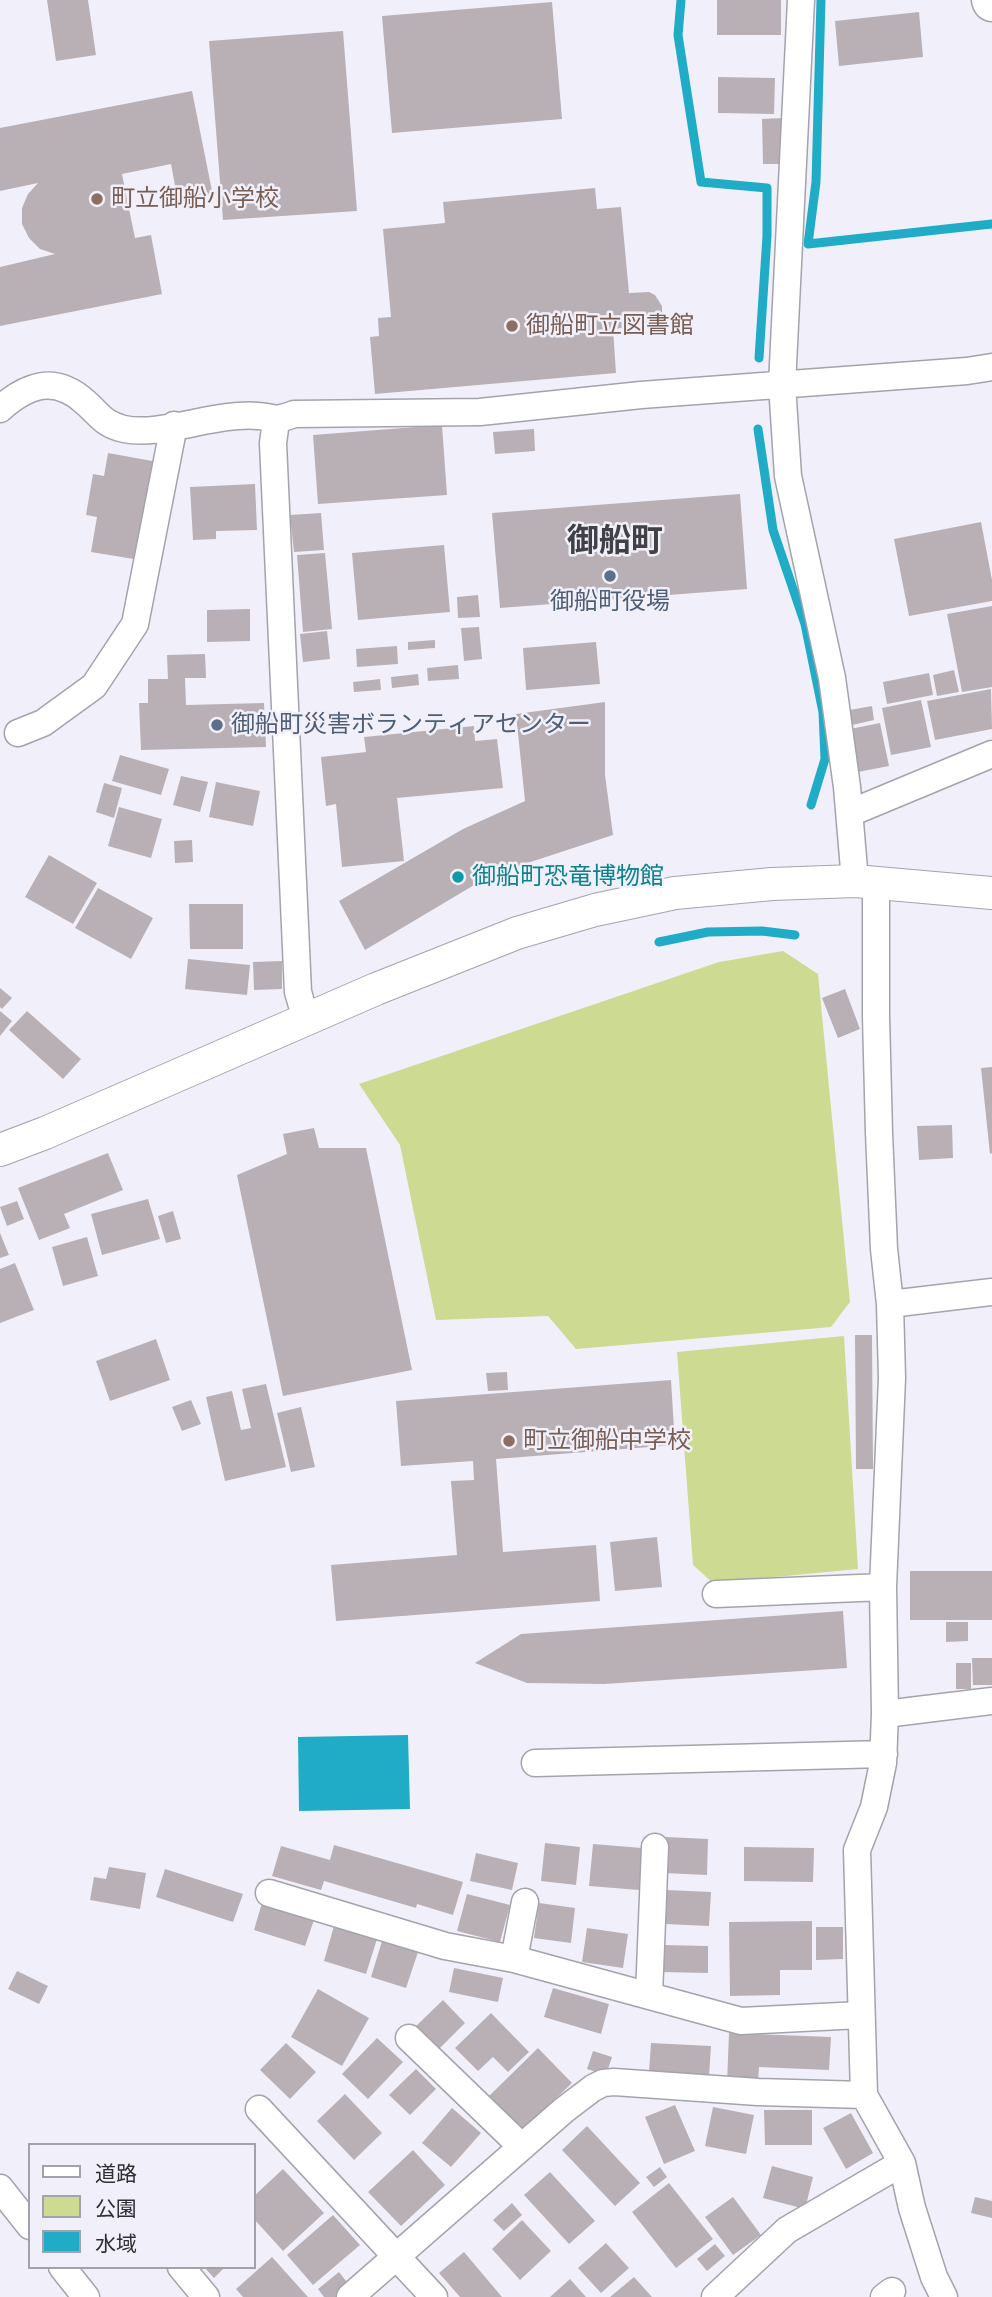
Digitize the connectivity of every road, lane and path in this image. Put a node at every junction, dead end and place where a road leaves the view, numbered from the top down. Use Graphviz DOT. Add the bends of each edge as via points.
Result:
graph roads {
  1 [pos="801,0"];
  2 [pos="992,367"];
  3 [pos="782,385"];
  4 [pos="0,409"];
  5 [pos="276,421"];
  6 [pos="174,425"];
  7 [pos="18,733"];
  8 [pos="992,754"];
  9 [pos="850,813"];
  10 [pos="866,882"];
  11 [pos="992,892"];
  12 [pos="306,1019"];
  13 [pos="0,1150"];
  14 [pos="992,1292"];
  15 [pos="890,1304"];
  16 [pos="883,1587"];
  17 [pos="716,1594"];
  18 [pos="992,1701"];
  19 [pos="885,1714"];
  20 [pos="884,1754"];
  21 [pos="535,1763"];
  22 [pos="655,1847"];
  23 [pos="269,1893"];
  24 [pos="524,1902"];
  25 [pos="514,1959"];
  26 [pos="649,1995"];
  27 [pos="861,2015"];
  28 [pos="409,2038"];
  29 [pos="864,2095"];
  30 [pos="259,2109"];
  31 [pos="522,2147"];
  32 [pos="902,2163"];
  33 [pos="0,2188"];
  34 [pos="28,2223"];
  35 [pos="397,2257"];
  36 [pos="64,2269"];
  37 [pos="183,2269"];
  38 [pos="86,2297"];
  39 [pos="206,2297"];
  40 [pos="350,2297"];
  41 [pos="434,2297"];
  42 [pos="715,2297"];
  43 [pos="944,2297"];
  1 -- 3 [label="street"];
  2 -- 3 [label="street"];
  3 -- 5 [label="street" via="480,412 294,414"];
  3 -- 9 [label="street" via="788,476 832,678"];
  4 -- 6 [label="street" via="16,394 44,384 69,389 103,421 126,429"];
  5 -- 6 [label="street" via="238,416"];
  5 -- 12 [label="street" via="273,443 298,992"];
  6 -- 7 [label="street" via="135,624 94,685 43,723"];
  8 -- 9 [label="street"];
  9 -- 10 [label="street"];
  10 -- 11 [label="street"];
  10 -- 12 [label="street" via="675,893 595,910 517,933"];
  10 -- 15 [label="street"];
  12 -- 13 [label="street"];
  14 -- 15 [label="street"];
  15 -- 16 [label="street" via="892,1378"];
  16 -- 17 [label="street"];
  16 -- 19 [label="street"];
  18 -- 19 [label="street"];
  19 -- 20 [label="street"];
  20 -- 21 [label="street"];
  20 -- 27 [label="street" via="874,1807 857,1850"];
  22 -- 26 [label="street"];
  23 -- 25 [label="street" via="445,1946"];
  24 -- 25 [label="street"];
  25 -- 26 [label="street"];
  26 -- 27 [label="street" via="741,2021"];
  27 -- 29 [label="street"];
  28 -- 31 [label="street"];
  29 -- 31 [label="street" via="603,2083"];
  29 -- 32 [label="street"];
  30 -- 35 [label="street"];
  31 -- 35 [label="street"];
  32 -- 42 [label="street" via="787,2230"];
  32 -- 43 [label="street" via="912,2208"];
  33 -- 34 [label="street"];
  35 -- 40 [label="street"];
  35 -- 41 [label="street"];
  36 -- 38 [label="street"];
  37 -- 39 [label="street"];
}
